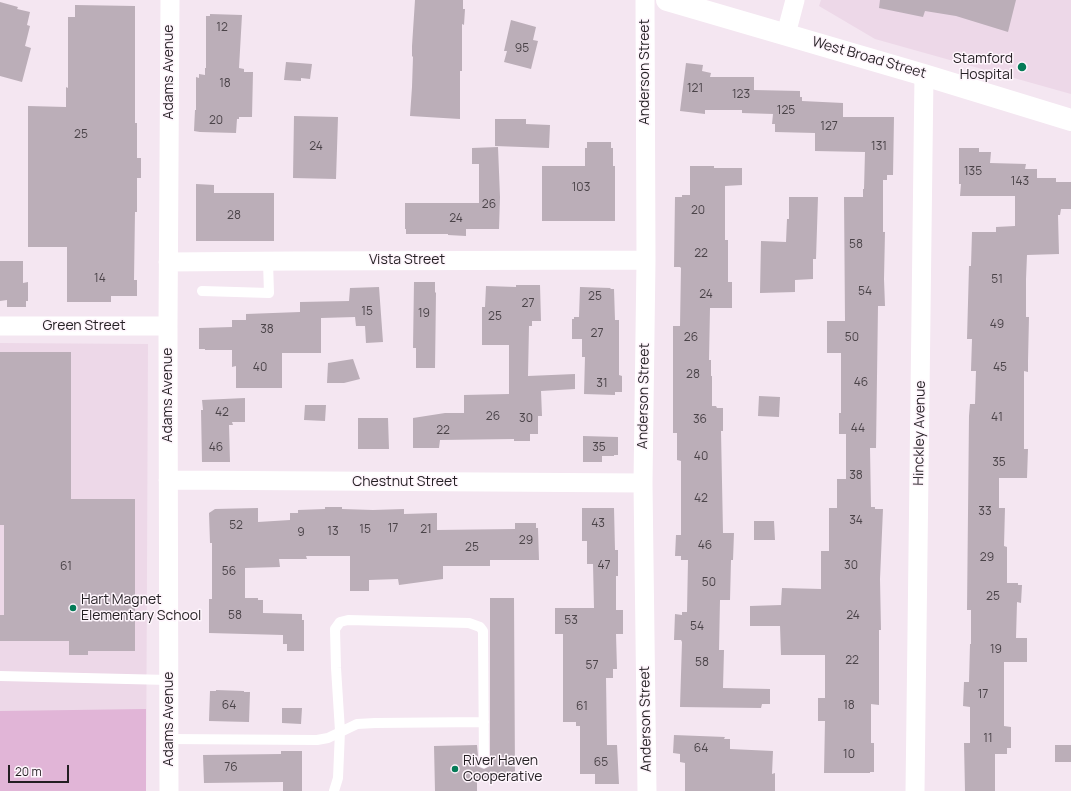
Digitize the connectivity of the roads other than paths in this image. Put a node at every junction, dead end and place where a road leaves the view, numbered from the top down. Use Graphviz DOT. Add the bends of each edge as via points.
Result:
graph roads {
  1 [pos="170,0"];
  2 [pos="645,0"];
  3 [pos="667,0"];
  4 [pos="795,0"];
  5 [pos="786,34"];
  6 [pos="924,75"];
  7 [pos="1071,120"];
  8 [pos="646,260"];
  9 [pos="168,262"];
  10 [pos="268,262"];
  11 [pos="202,291"];
  12 [pos="0,326"];
  13 [pos="168,326"];
  14 [pos="168,480"];
  15 [pos="643,483"];
  16 [pos="0,676"];
  17 [pos="169,680"];
  18 [pos="484,722"];
  19 [pos="340,731"];
  20 [pos="169,739"];
  21 [pos="484,764"];
  22 [pos="169,791"];
  23 [pos="334,791"];
  24 [pos="647,791"];
  25 [pos="915,791"];
  1 -- 9 [label="street, Adams Avenue"];
  2 -- 8 [label="street, Anderson Street"];
  3 -- 5 [label="main road, West Broad Street"];
  4 -- 5 [label="street"];
  5 -- 6 [label="main road, West Broad Street"];
  6 -- 7 [label="main road, West Broad Street"];
  6 -- 25 [label="street, Hinckley Avenue"];
  8 -- 10 [label="street, Vista Street"];
  8 -- 15 [label="street, Anderson Street"];
  9 -- 10 [label="street, Vista Street"];
  9 -- 13 [label="street, Adams Avenue"];
  10 -- 11 [label="lane" via="269,293"];
  12 -- 13 [label="street, Green Street"];
  13 -- 14 [label="street, Adams Avenue"];
  14 -- 15 [label="street, Chestnut Street"];
  14 -- 17 [label="street, Adams Avenue"];
  15 -- 24 [label="street, Anderson Street"];
  16 -- 17 [label="lane"];
  17 -- 20 [label="street, Adams Avenue"];
  18 -- 19 [label="lane" via="357,724"];
  18 -- 19 [label="lane" via="483,637 480,627 469,623 348,620 340,622 335,629"];
  18 -- 21 [label="lane"];
  19 -- 20 [label="lane" via="328,738 317,740"];
  19 -- 23 [label="lane" via="338,778"];
  20 -- 22 [label="street, Adams Avenue"];
}
